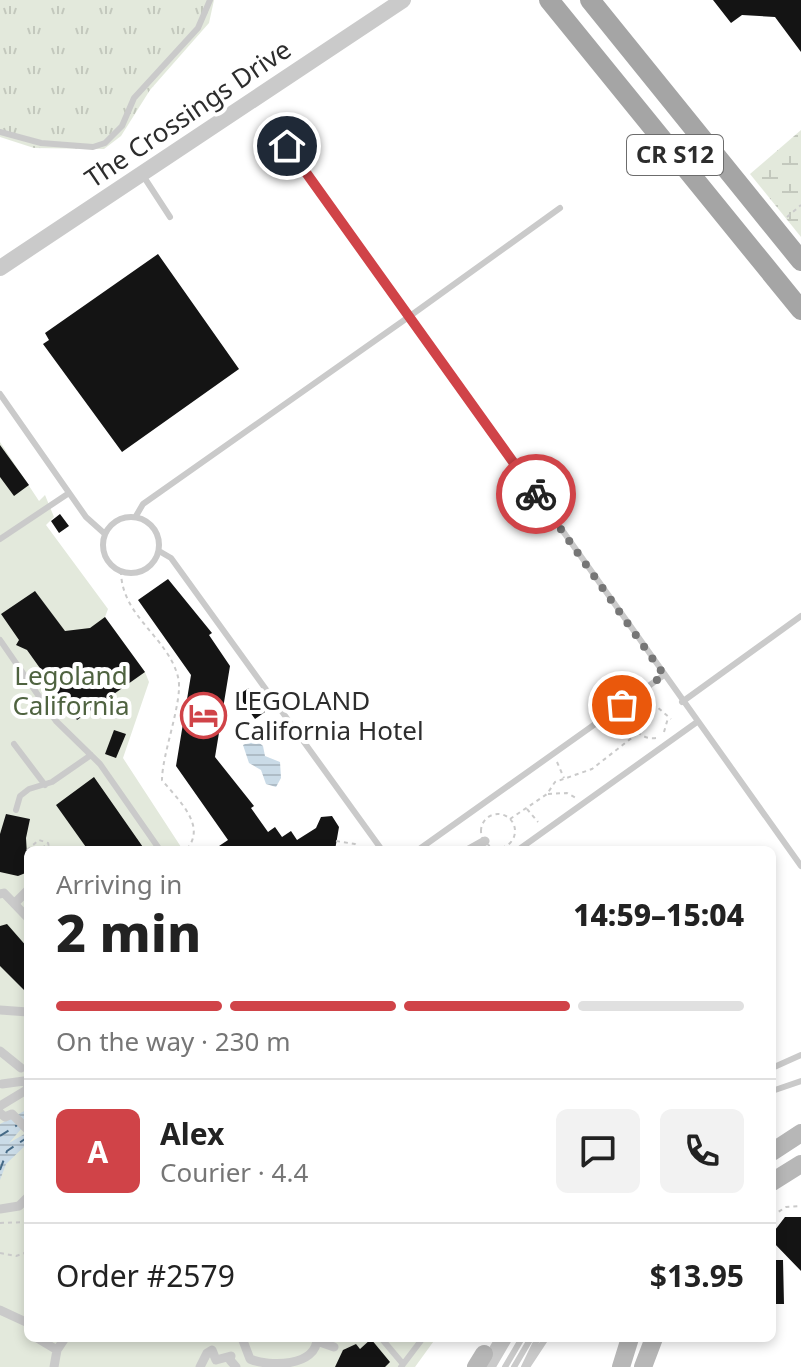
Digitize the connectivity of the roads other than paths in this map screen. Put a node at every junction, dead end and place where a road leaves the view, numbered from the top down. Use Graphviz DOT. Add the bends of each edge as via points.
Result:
graph roads {
  1 [pos="210,0"];
  2 [pos="403,0"];
  3 [pos="549,0"];
  4 [pos="590,0"];
  5 [pos="0,132"];
  6 [pos="287,146"];
  7 [pos="142,174"];
  8 [pos="560,208"];
  9 [pos="170,217"];
  10 [pos="801,261"];
  11 [pos="0,268"];
  12 [pos="801,310"];
  13 [pos="410,316"];
  14 [pos="0,394"];
  15 [pos="69,493"];
  16 [pos="136,516"];
  17 [pos="105,534"];
  18 [pos="0,539"];
  19 [pos="159,551"];
  20 [pos="801,616"];
  21 [pos="0,640"];
  22 [pos="664,675"];
  23 [pos="682,702"];
  24 [pos="697,722"];
  25 [pos="14,744"];
  26 [pos="91,755"];
  27 [pos="45,785"];
  28 [pos="16,810"];
  29 [pos="485,841"];
  30 [pos="157,846"];
  31 [pos="379,846"];
  32 [pos="424,846"];
  33 [pos="476,846"];
  34 [pos="524,846"];
  35 [pos="801,866"];
  36 [pos="0,894"];
  37 [pos="24,894"];
  38 [pos="15,903"];
  39 [pos="24,913"];
  40 [pos="0,1010"];
  41 [pos="24,1012"];
  42 [pos="0,1051"];
  43 [pos="801,1055"];
  44 [pos="776,1066"];
  45 [pos="21,1068"];
  46 [pos="24,1081"];
  47 [pos="801,1081"];
  48 [pos="2,1084"];
  49 [pos="776,1091"];
  50 [pos="24,1092"];
  51 [pos="7,1112"];
  52 [pos="24,1127"];
  53 [pos="801,1133"];
  54 [pos="776,1149"];
  55 [pos="801,1164"];
  56 [pos="776,1180"];
  57 [pos="24,1201"];
  58 [pos="0,1209"];
  59 [pos="0,1310"];
  60 [pos="24,1320"];
  61 [pos="44,1342"];
  62 [pos="62,1342"];
  63 [pos="243,1342"];
  64 [pos="316,1342"];
  65 [pos="322,1342"];
  66 [pos="384,1342"];
  67 [pos="420,1342"];
  68 [pos="500,1342"];
  69 [pos="520,1342"];
  70 [pos="529,1342"];
  71 [pos="536,1342"];
  72 [pos="543,1342"];
  73 [pos="629,1342"];
  74 [pos="652,1342"];
  75 [pos="334,1347"];
  76 [pos="57,1350"];
  77 [pos="485,1356"];
  78 [pos="215,1357"];
  79 [pos="306,1365"];
  80 [pos="261,1366"];
  81 [pos="402,1366"];
  82 [pos="54,1367"];
  83 [pos="200,1367"];
  84 [pos="236,1367"];
  85 [pos="505,1367"];
  86 [pos="514,1367"];
  87 [pos="526,1367"];
  88 [pos="621,1367"];
  89 [pos="643,1367"];
  1 -- 5 [label="lane" via="198,28 134,98 122,126 105,143 41,143"];
  2 -- 7 [label="street, The Crossings Drive"];
  3 -- 12 [label="main road, CR S12"];
  4 -- 10 [label="main road, CR S12"];
  6 -- 13 [label="lane"];
  7 -- 9 [label="lane"];
  7 -- 11 [label="street, The Crossings Drive"];
  8 -- 13 [label="lane"];
  13 -- 16 [label="lane" via="143,504"];
  13 -- 22 [label="lane"];
  14 -- 15 [label="lane"];
  15 -- 17 [label="lane"];
  15 -- 18 [label="lane"];
  16 -- 17 [label="lane" via="117,520"];
  16 -- 19 [label="lane" via="152,525"];
  17 -- 19 [label="lane" via="107,559 121,571 145,570"];
  19 -- 31 [label="lane" via="171,558"];
  20 -- 23 [label="lane"];
  21 -- 26 [label="lane" via="56,721"];
  22 -- 23 [label="lane"];
  22 -- 32 [label="lane"];
  23 -- 24 [label="lane"];
  24 -- 34 [label="lane"];
  24 -- 35 [label="lane"];
  25 -- 27 [label="lane"];
  26 -- 27 [label="lane"];
  26 -- 30 [label="lane"];
  27 -- 28 [label="lane" via="20,796"];
  29 -- 33 [label="street"];
  36 -- 38 [label="street"];
  37 -- 38 [label="street"];
  38 -- 39 [label="street"];
  40 -- 41 [label="street"];
  42 -- 45 [label="street"];
  43 -- 44 [label="lane"];
  46 -- 48 [label="street"];
  47 -- 49 [label="lane"];
  50 -- 51 [label="street"];
  51 -- 52 [label="street"];
  53 -- 54 [label="main road"];
  55 -- 56 [label="main road"];
  57 -- 58 [label="street"];
  59 -- 60 [label="street"];
  61 -- 76 [label="street"];
  62 -- 76 [label="street"];
  63 -- 78 [label="street"];
  63 -- 80 [label="street" via="250,1359"];
  64 -- 79 [label="street"];
  65 -- 75 [label="street"];
  66 -- 81 [label="lane"];
  67 -- 81 [label="lane"];
  68 -- 77 [label="street"];
  69 -- 85 [label="lane"];
  70 -- 86 [label="lane"];
  71 -- 87 [label="lane"];
  72 -- 87 [label="lane"];
  73 -- 88 [label="main road"];
  74 -- 89 [label="main road"];
  76 -- 82 [label="street"];
  78 -- 83 [label="street" via="212,1350 207,1353"];
  78 -- 84 [label="street" via="231,1356"];
  79 -- 80 [label="street"];
}
